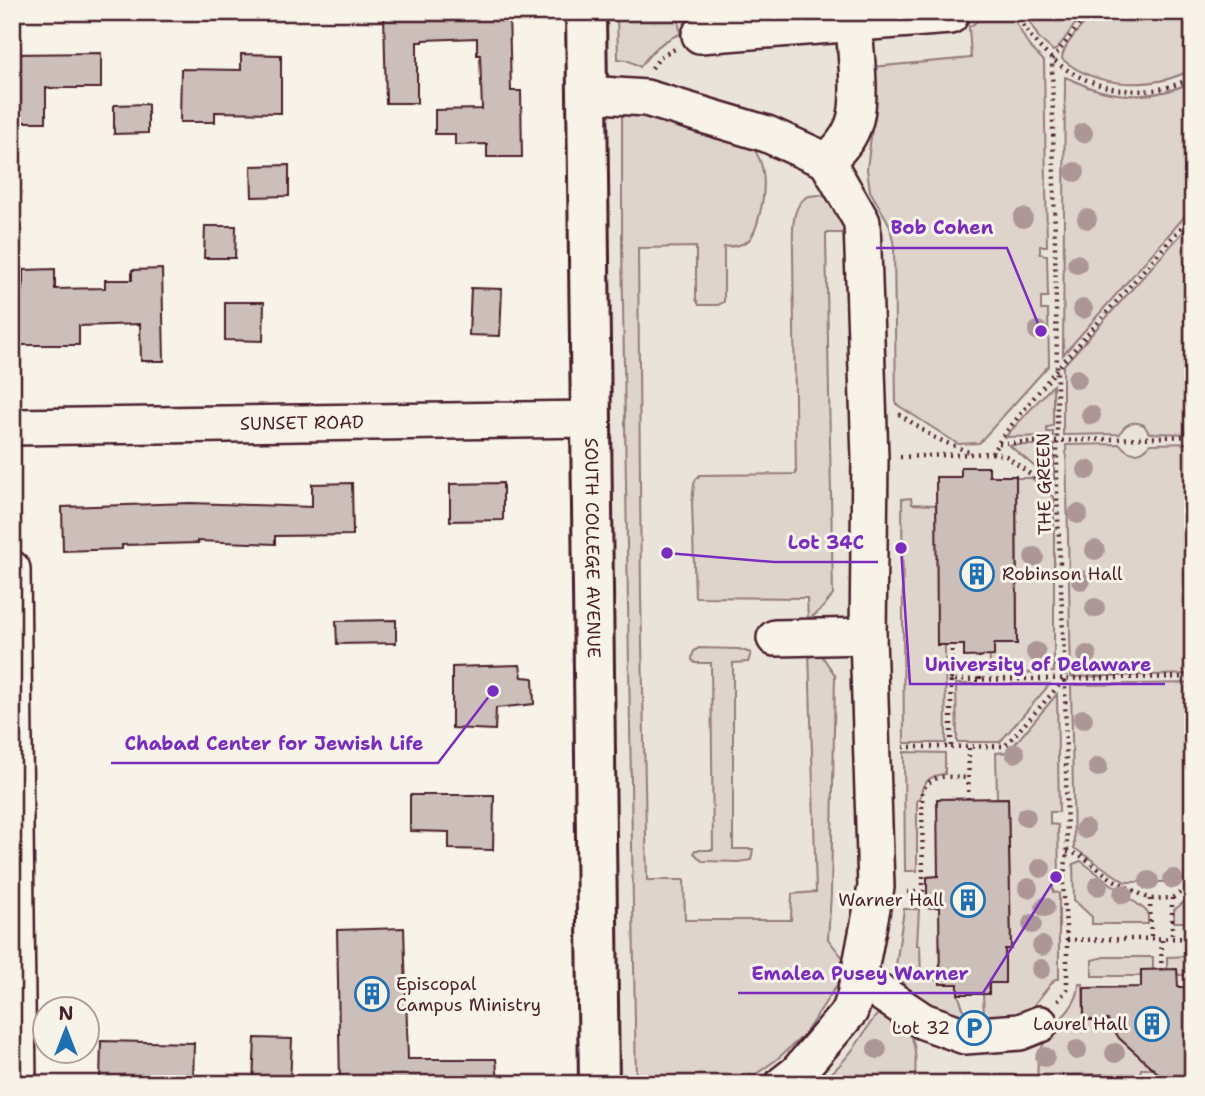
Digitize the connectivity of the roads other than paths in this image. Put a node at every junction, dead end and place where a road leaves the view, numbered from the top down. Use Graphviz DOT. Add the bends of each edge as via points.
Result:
graph roads {
  1 [pos="586,12"];
  2 [pos="950,16"];
  3 [pos="854,23"];
  4 [pos="700,35"];
  5 [pos="587,94"];
  6 [pos="827,161"];
  7 [pos="592,419"];
  8 [pos="12,427"];
  9 [pos="12,569"];
  10 [pos="868,636"];
  11 [pos="775,638"];
  12 [pos="859,978"];
  13 [pos="1040,1024"];
  14 [pos="18,1084"];
  15 [pos="599,1084"];
  16 [pos="783,1084"];
  1 -- 5 [label="main road, SOUTH COLLEGE AVENUE"];
  2 -- 3 [label="street"];
  3 -- 4 [label="street"];
  3 -- 6 [label="street" via="858,92 854,125"];
  5 -- 6 [label="street" via="646,98 766,134"];
  5 -- 7 [label="main road, SOUTH COLLEGE AVENUE"];
  6 -- 10 [label="street" via="862,222 870,458"];
  7 -- 8 [label="street, SUNSET ROAD"];
  7 -- 15 [label="main road, SOUTH COLLEGE AVENUE"];
  9 -- 14 [label="street"];
  10 -- 11 [label="street"];
  10 -- 12 [label="street" via="876,887"];
  12 -- 13 [label="street" via="923,1021 965,1036 1020,1032"];
  12 -- 16 [label="street" via="850,1011"];
}
